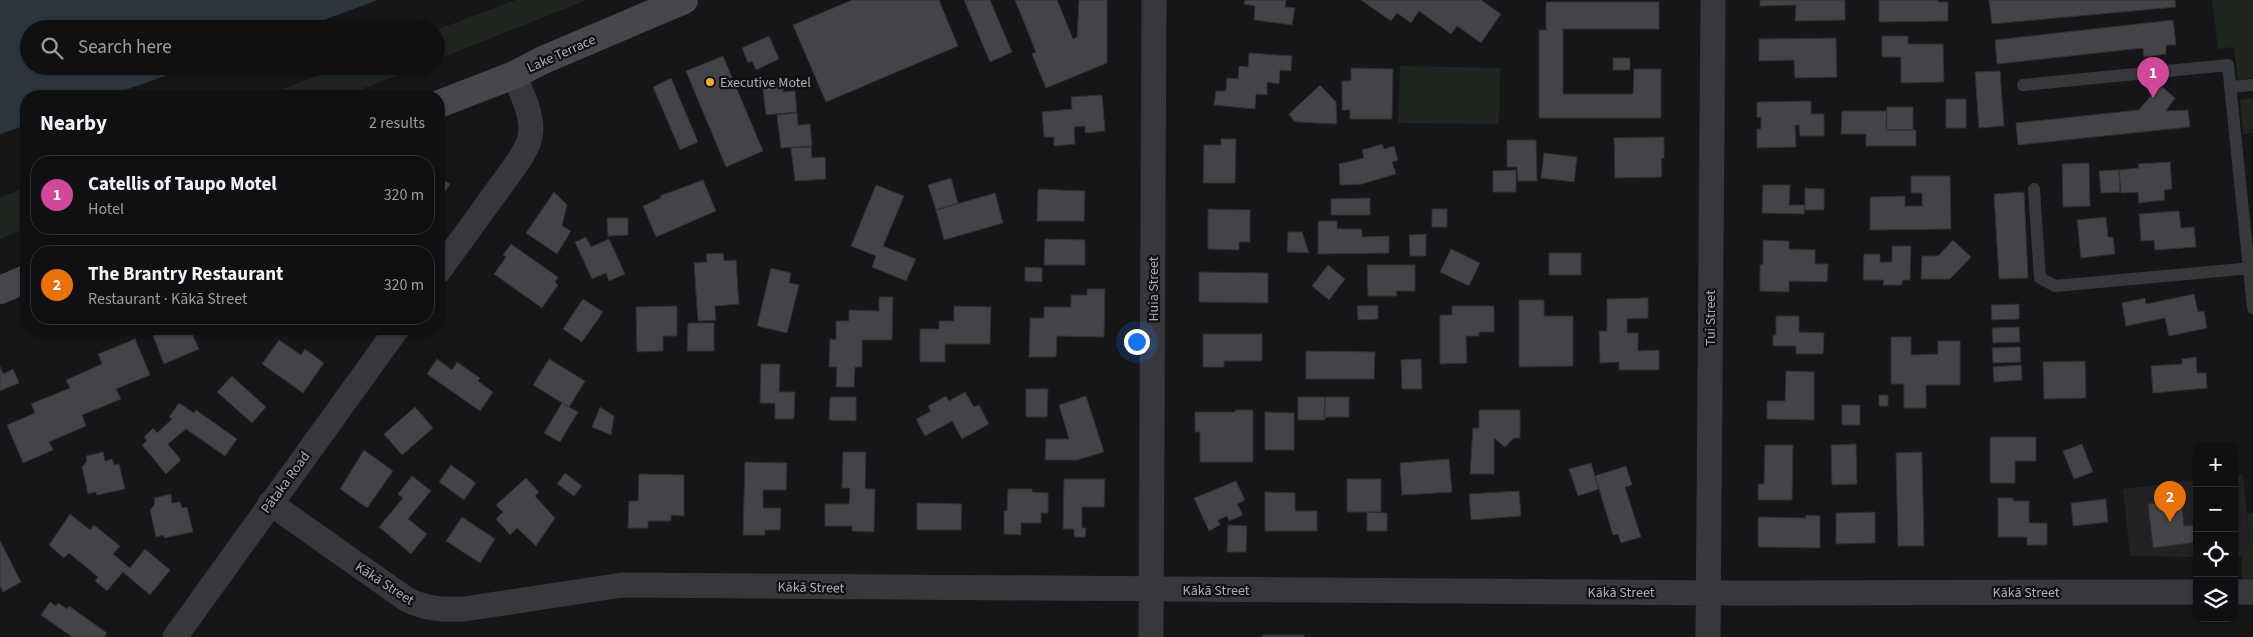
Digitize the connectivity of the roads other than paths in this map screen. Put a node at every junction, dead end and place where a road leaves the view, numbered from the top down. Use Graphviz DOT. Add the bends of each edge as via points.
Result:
graph roads {
  1 [pos="684,0"];
  2 [pos="1154,0"];
  3 [pos="1713,0"];
  4 [pos="514,75"];
  5 [pos="2023,85"];
  6 [pos="2253,85"];
  7 [pos="2231,87"];
  8 [pos="445,102"];
  9 [pos="2034,189"];
  10 [pos="445,263"];
  11 [pos="2251,268"];
  12 [pos="20,282"];
  13 [pos="0,290"];
  14 [pos="2253,308"];
  15 [pos="393,335"];
  16 [pos="270,504"];
  17 [pos="1151,590"];
  18 [pos="2193,592"];
  19 [pos="2238,592"];
  20 [pos="2253,592"];
  21 [pos="1708,593"];
  22 [pos="175,637"];
  23 [pos="1151,637"];
  24 [pos="1708,637"];
  1 -- 4 [label="main road, Lake Terrace"];
  2 -- 17 [label="street, Huia Street"];
  3 -- 21 [label="street, Tui Street"];
  4 -- 8 [label="main road, Lake Terrace"];
  4 -- 10 [label="street" via="528,112 530,140 520,159"];
  5 -- 7 [label="lane" via="2228,65"];
  6 -- 7 [label="lane"];
  7 -- 11 [label="lane"];
  9 -- 11 [label="lane" via="2040,278 2054,286"];
  11 -- 14 [label="lane"];
  12 -- 13 [label="main road"];
  15 -- 16 [label="street, Pātaka Road"];
  16 -- 17 [label="street, Kākā Street" via="406,599 440,610 622,585"];
  16 -- 22 [label="street, Pātaka Road"];
  17 -- 21 [label="street, Kākā Street"];
  17 -- 23 [label="street, Huia Street"];
  18 -- 21 [label="street, Kākā Street"];
  19 -- 20 [label="street"];
  21 -- 24 [label="street, Tui Street"];
}
